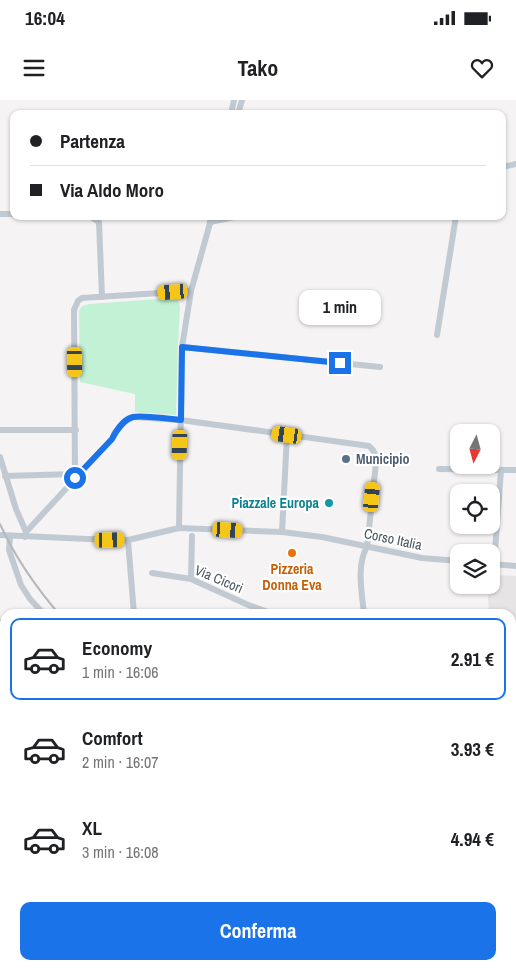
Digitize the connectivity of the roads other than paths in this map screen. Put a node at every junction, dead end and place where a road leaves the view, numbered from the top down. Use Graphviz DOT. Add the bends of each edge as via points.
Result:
graph roads {
  1 [pos="96,220"];
  2 [pos="211,220"];
  3 [pos="455,220"];
  4 [pos="191,291"];
  5 [pos="102,297"];
  6 [pos="437,335"];
  7 [pos="182,347"];
  8 [pos="380,367"];
  9 [pos="181,420"];
  10 [pos="0,430"];
  11 [pos="76,430"];
  12 [pos="287,435"];
  13 [pos="0,457"];
  14 [pos="439,469"];
  15 [pos="501,470"];
  16 [pos="516,470"];
  17 [pos="5,476"];
  18 [pos="75,476"];
  19 [pos="179,528"];
  20 [pos="282,532"];
  21 [pos="25,534"];
  22 [pos="0,535"];
  23 [pos="10,536"];
  24 [pos="192,536"];
  25 [pos="128,540"];
  26 [pos="495,544"];
  27 [pos="367,547"];
  28 [pos="450,561"];
  29 [pos="500,565"];
  30 [pos="516,566"];
  31 [pos="152,573"];
  32 [pos="191,579"];
  33 [pos="39,609"];
  34 [pos="134,609"];
  35 [pos="260,609"];
  36 [pos="364,609"];
  1 -- 5 [label="street" via="99,222"];
  2 -- 4 [label="street"];
  3 -- 6 [label="street"];
  4 -- 5 [label="street"];
  4 -- 7 [label="street"];
  5 -- 11 [label="street" via="82,298 74,310"];
  7 -- 8 [label="street"];
  7 -- 9 [label="street"];
  9 -- 12 [label="street"];
  9 -- 18 [label="street" via="133,417"];
  9 -- 19 [label="street"];
  10 -- 11 [label="street"];
  11 -- 18 [label="street"];
  12 -- 20 [label="street"];
  12 -- 27 [label="street" via="369,446 374,450 376,463"];
  13 -- 17 [label="street"];
  14 -- 15 [label="street"];
  15 -- 16 [label="street"];
  15 -- 26 [label="street"];
  17 -- 18 [label="street"];
  17 -- 21 [label="street"];
  18 -- 21 [label="street"];
  19 -- 20 [label="street, Corso Italia"];
  19 -- 25 [label="street, Corso Italia"];
  20 -- 27 [label="street, Corso Italia"];
  21 -- 23 [label="street, Corso Italia"];
  21 -- 25 [label="street, Corso Italia"];
  22 -- 23 [label="street, Corso Italia"];
  23 -- 33 [label="street" via="8,550 21,585"];
  24 -- 32 [label="street"];
  25 -- 34 [label="street"];
  27 -- 28 [label="street, Corso Italia"];
  27 -- 36 [label="street" via="361,582"];
  29 -- 30 [label="street"];
  31 -- 32 [label="street, Via Cicori"];
  32 -- 35 [label="street, Via Cicori"];
}
